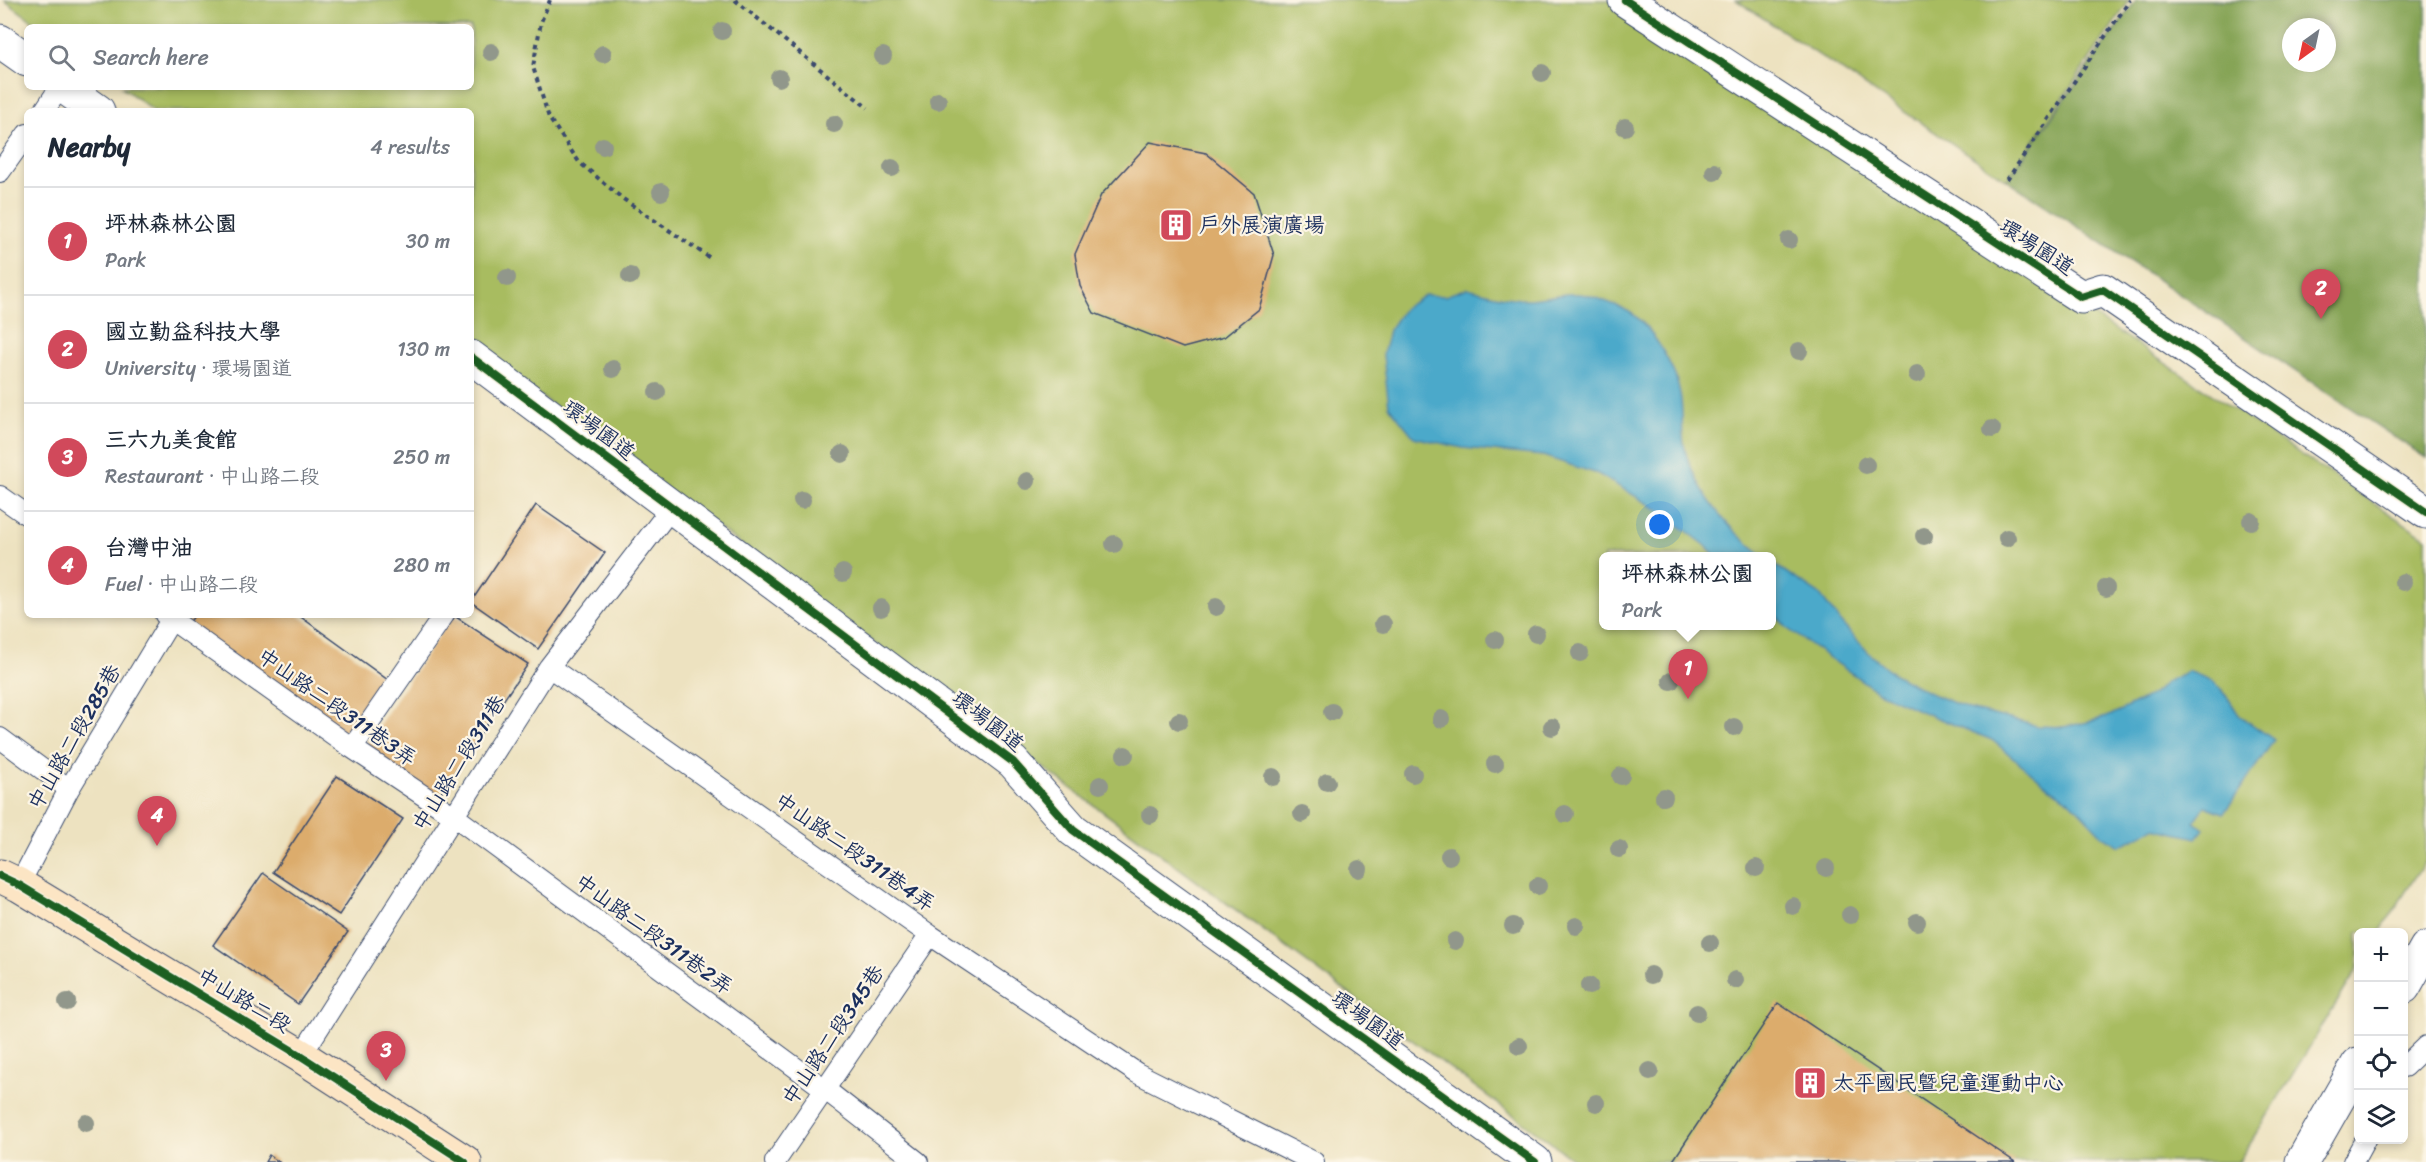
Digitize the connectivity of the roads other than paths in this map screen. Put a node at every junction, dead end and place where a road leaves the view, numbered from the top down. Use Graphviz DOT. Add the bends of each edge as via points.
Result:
graph roads {
  1 [pos="1625,0"];
  2 [pos="0,41"];
  3 [pos="24,58"];
  4 [pos="60,90"];
  5 [pos="66,90"];
  6 [pos="46,108"];
  7 [pos="94,108"];
  8 [pos="24,138"];
  9 [pos="0,172"];
  10 [pos="474,359"];
  11 [pos="0,496"];
  12 [pos="672,507"];
  13 [pos="2426,512"];
  14 [pos="24,513"];
  15 [pos="169,618"];
  16 [pos="173,618"];
  17 [pos="442,618"];
  18 [pos="549,667"];
  19 [pos="0,738"];
  20 [pos="352,748"];
  21 [pos="69,789"];
  22 [pos="454,816"];
  23 [pos="10,880"];
  24 [pos="930,935"];
  25 [pos="2426,948"];
  26 [pos="2413,983"];
  27 [pos="2426,1046"];
  28 [pos="301,1056"];
  29 [pos="2408,1062"];
  30 [pos="2354,1071"];
  31 [pos="826,1090"];
  32 [pos="2363,1144"];
  33 [pos="465,1162"];
  34 [pos="775,1162"];
  35 [pos="918,1162"];
  36 [pos="1314,1162"];
  37 [pos="1535,1162"];
  38 [pos="2302,1162"];
  39 [pos="2353,1162"];
  1 -- 13 [label="street, 環場園道" via="2081,297 2103,290"];
  2 -- 3 [label="street"];
  4 -- 6 [label="lane"];
  5 -- 7 [label="street"];
  8 -- 9 [label="lane"];
  10 -- 12 [label="street, 環場園道"];
  11 -- 14 [label="lane"];
  12 -- 18 [label="lane, 中山路二段311巷"];
  12 -- 37 [label="street, 環場園道" via="1013,762 1073,830"];
  15 -- 21 [label="lane, 中山路二段285巷"];
  16 -- 20 [label="lane, 中山路二段311巷3弄"];
  17 -- 20 [label="lane"];
  18 -- 22 [label="lane, 中山路二段311巷"];
  18 -- 24 [label="lane, 中山路二段311巷4弄"];
  19 -- 21 [label="lane"];
  20 -- 22 [label="lane, 中山路二段311巷3弄"];
  21 -- 23 [label="lane, 中山路二段285巷"];
  22 -- 28 [label="lane, 中山路二段311巷"];
  22 -- 31 [label="lane, 中山路二段311巷2弄"];
  23 -- 28 [label="street, 中山路二段"];
  24 -- 31 [label="lane, 中山路二段345巷"];
  24 -- 36 [label="lane, 中山路二段311巷4弄" via="1137,1073"];
  25 -- 26 [label="street"];
  27 -- 29 [label="lane"];
  28 -- 33 [label="street, 中山路二段"];
  30 -- 38 [label="street"];
  31 -- 34 [label="lane, 中山路二段345巷"];
  31 -- 35 [label="lane, 中山路二段311巷2弄"];
  32 -- 39 [label="lane"];
}
